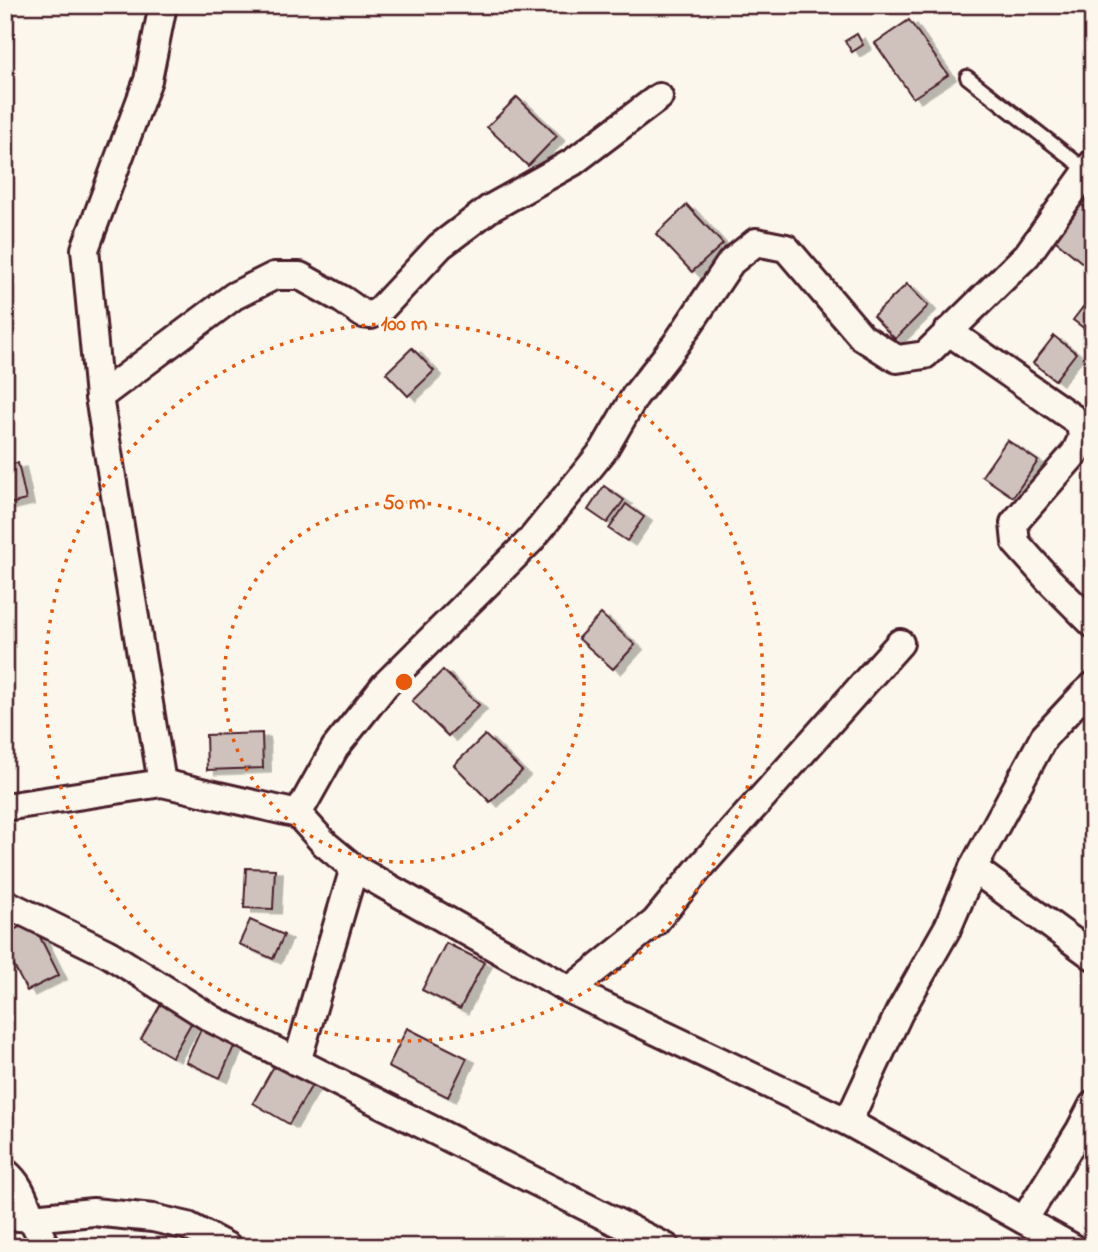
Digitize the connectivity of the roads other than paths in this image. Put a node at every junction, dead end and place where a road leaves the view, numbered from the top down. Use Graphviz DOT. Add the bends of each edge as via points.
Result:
graph roads {
  1 [pos="163,5"];
  2 [pos="967,77"];
  3 [pos="659,97"];
  4 [pos="1091,169"];
  5 [pos="948,331"];
  6 [pos="99,397"];
  7 [pos="1093,624"];
  8 [pos="900,643"];
  9 [pos="1093,686"];
  10 [pos="162,783"];
  11 [pos="5,807"];
  12 [pos="298,814"];
  13 [pos="355,868"];
  14 [pos="973,868"];
  15 [pos="5,903"];
  16 [pos="1093,956"];
  17 [pos="570,990"];
  18 [pos="297,1062"];
  19 [pos="1093,1105"];
  20 [pos="848,1122"];
  21 [pos="5,1172"];
  22 [pos="5,1216"];
  23 [pos="32,1217"];
  24 [pos="1024,1220"];
  25 [pos="46,1247"];
  26 [pos="228,1247"];
  27 [pos="666,1247"];
  28 [pos="1072,1247"];
  1 -- 6 [label="street" via="148,80 85,249"];
  2 -- 4 [label="lane"];
  3 -- 6 [label="street" via="573,162 489,209 440,246 371,315 300,276 274,276 234,296"];
  4 -- 5 [label="street" via="1027,255"];
  5 -- 7 [label="street" via="1080,423 1082,438 1075,453 1014,523 1016,543"];
  5 -- 12 [label="street" via="925,355 897,359 862,337 786,248 756,242 731,262 635,396 603,451 530,541 385,685 335,748"];
  6 -- 10 [label="street"];
  8 -- 17 [label="street" via="655,922"];
  9 -- 14 [label="street" via="1044,737"];
  10 -- 11 [label="street"];
  10 -- 12 [label="street"];
  12 -- 13 [label="street"];
  13 -- 17 [label="street"];
  13 -- 18 [label="street"];
  14 -- 16 [label="street"];
  14 -- 20 [label="street" via="948,927 899,1013"];
  15 -- 18 [label="street" via="109,954 212,1019"];
  17 -- 20 [label="street"];
  18 -- 27 [label="street"];
  19 -- 24 [label="street"];
  20 -- 24 [label="street"];
  21 -- 23 [label="street" via="14,1179"];
  22 -- 23 [label="street"];
  23 -- 25 [label="street"];
  23 -- 26 [label="street" via="93,1212 153,1218 188,1226"];
  24 -- 28 [label="street"];
}
